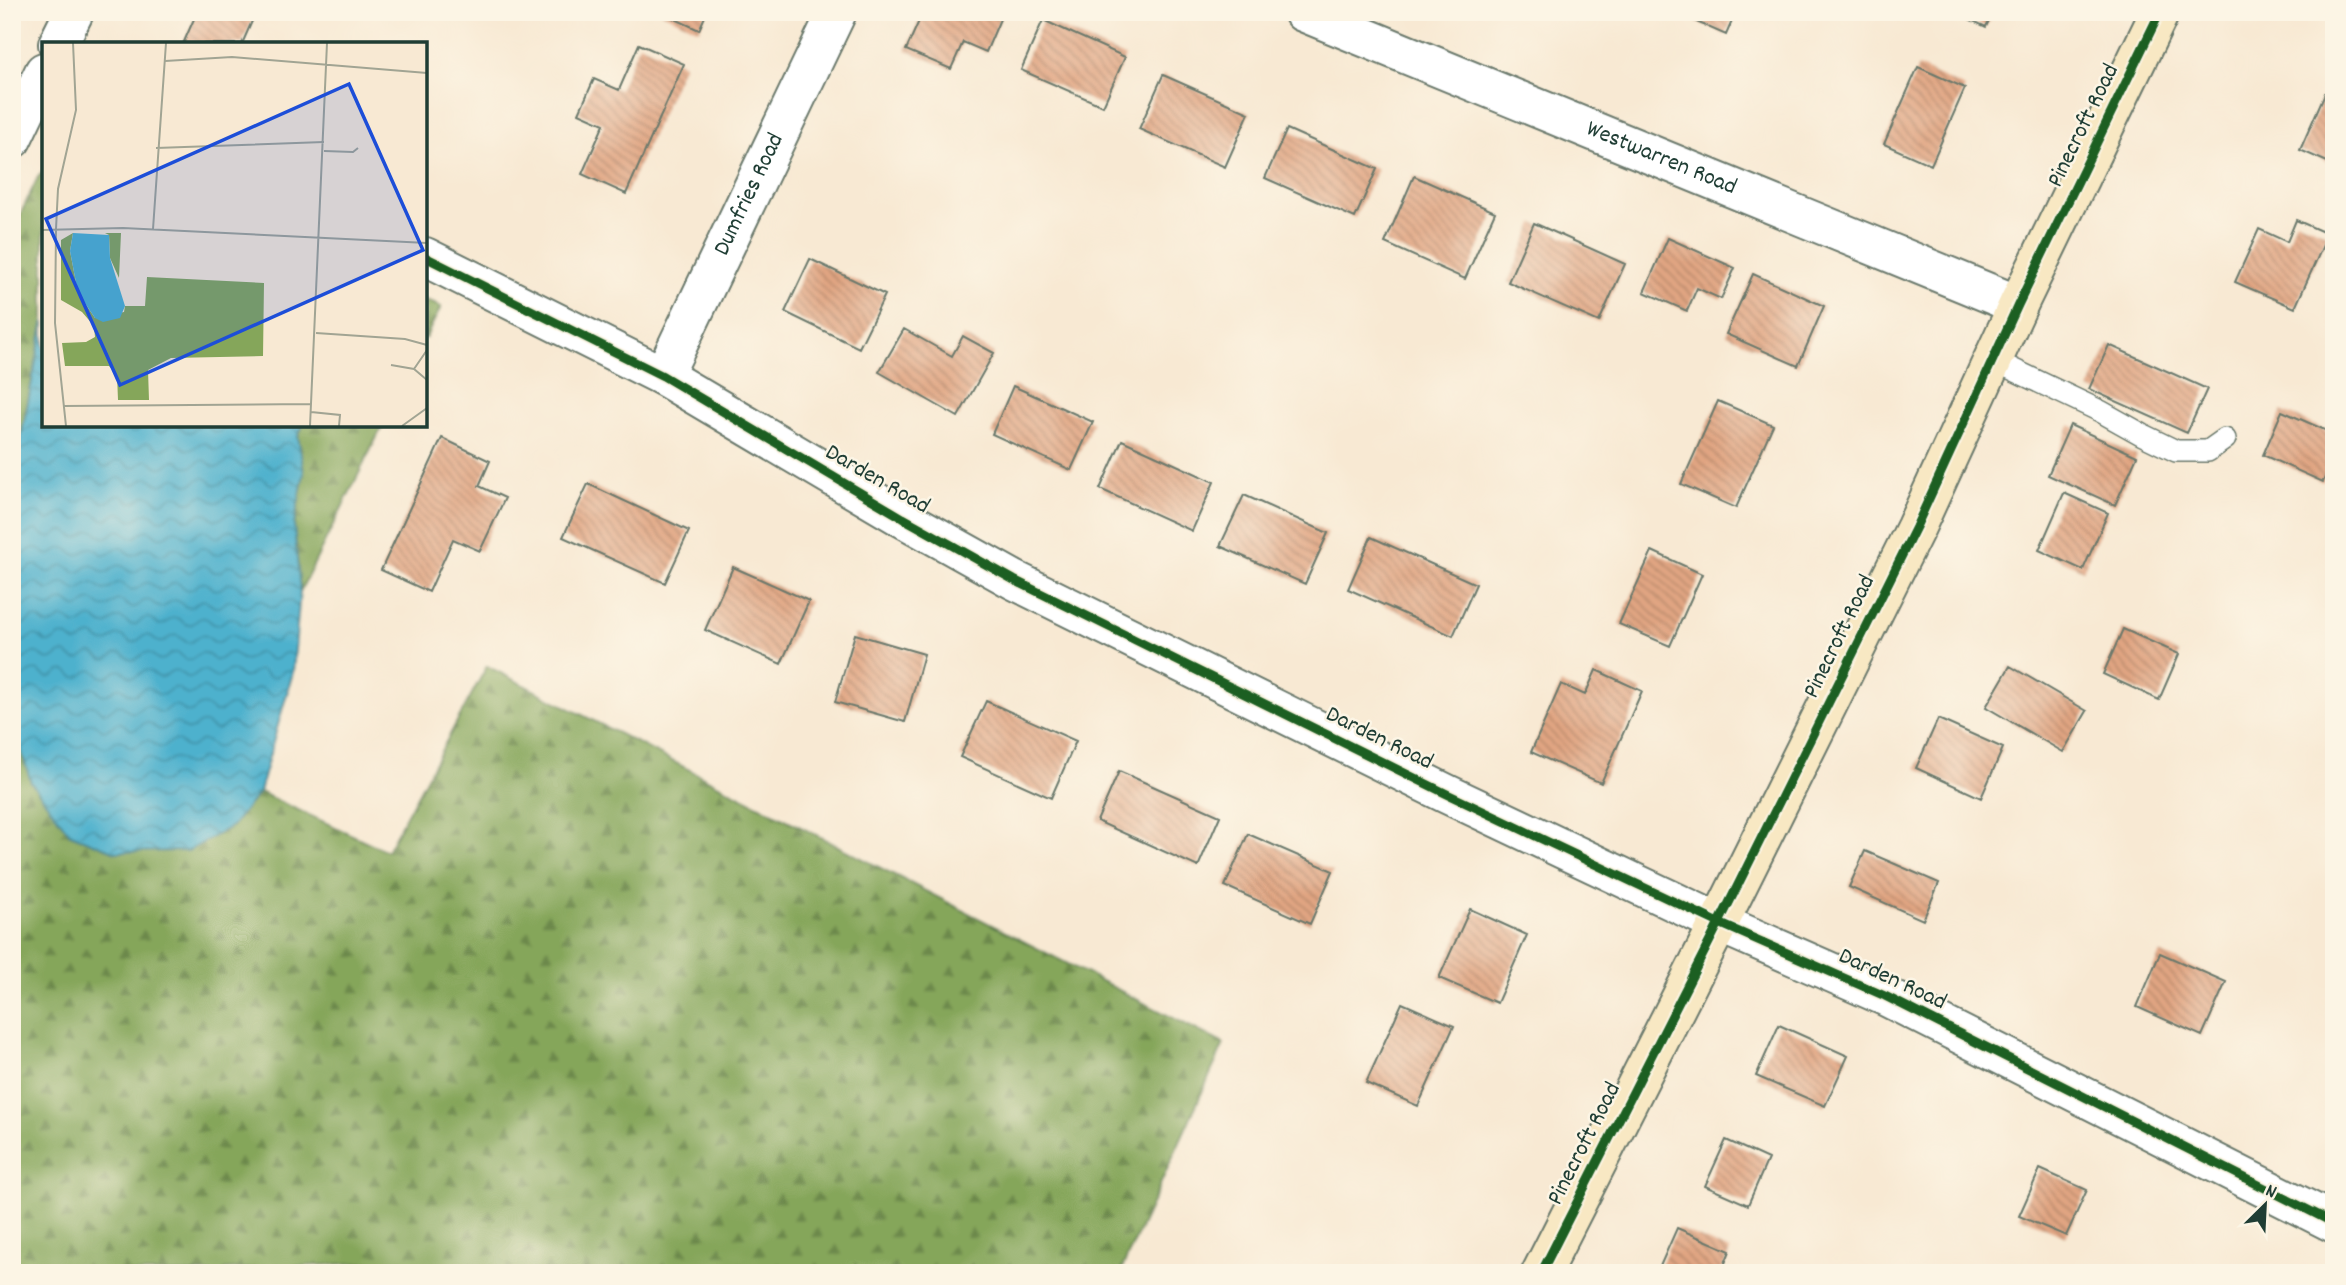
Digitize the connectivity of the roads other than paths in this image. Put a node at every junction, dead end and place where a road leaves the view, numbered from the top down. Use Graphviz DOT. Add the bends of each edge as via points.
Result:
graph roads {
  1 [pos="75,12"];
  2 [pos="837,12"];
  3 [pos="1303,12"];
  4 [pos="2160,12"];
  5 [pos="59,42"];
  6 [pos="33,86"];
  7 [pos="12,139"];
  8 [pos="427,258"];
  9 [pos="2018,305"];
  10 [pos="1993,360"];
  11 [pos="663,376"];
  12 [pos="2225,439"];
  13 [pos="1719,923"];
  14 [pos="2334,1223"];
  15 [pos="1541,1273"];
  1 -- 5 [label="street"];
  2 -- 11 [label="street, Dumfries Road"];
  3 -- 9 [label="street, Westwarren Road"];
  4 -- 9 [label="street, Pinecroft Road"];
  6 -- 7 [label="street"];
  8 -- 11 [label="street, Darden Road"];
  9 -- 10 [label="street, Pinecroft Road"];
  10 -- 12 [label="lane" via="2176,451 2208,451"];
  10 -- 13 [label="street, Pinecroft Road" via="1916,527"];
  11 -- 13 [label="street, Darden Road" via="1014,580"];
  13 -- 14 [label="street, Darden Road" via="1885,996"];
  13 -- 15 [label="street, Pinecroft Road"];
}
